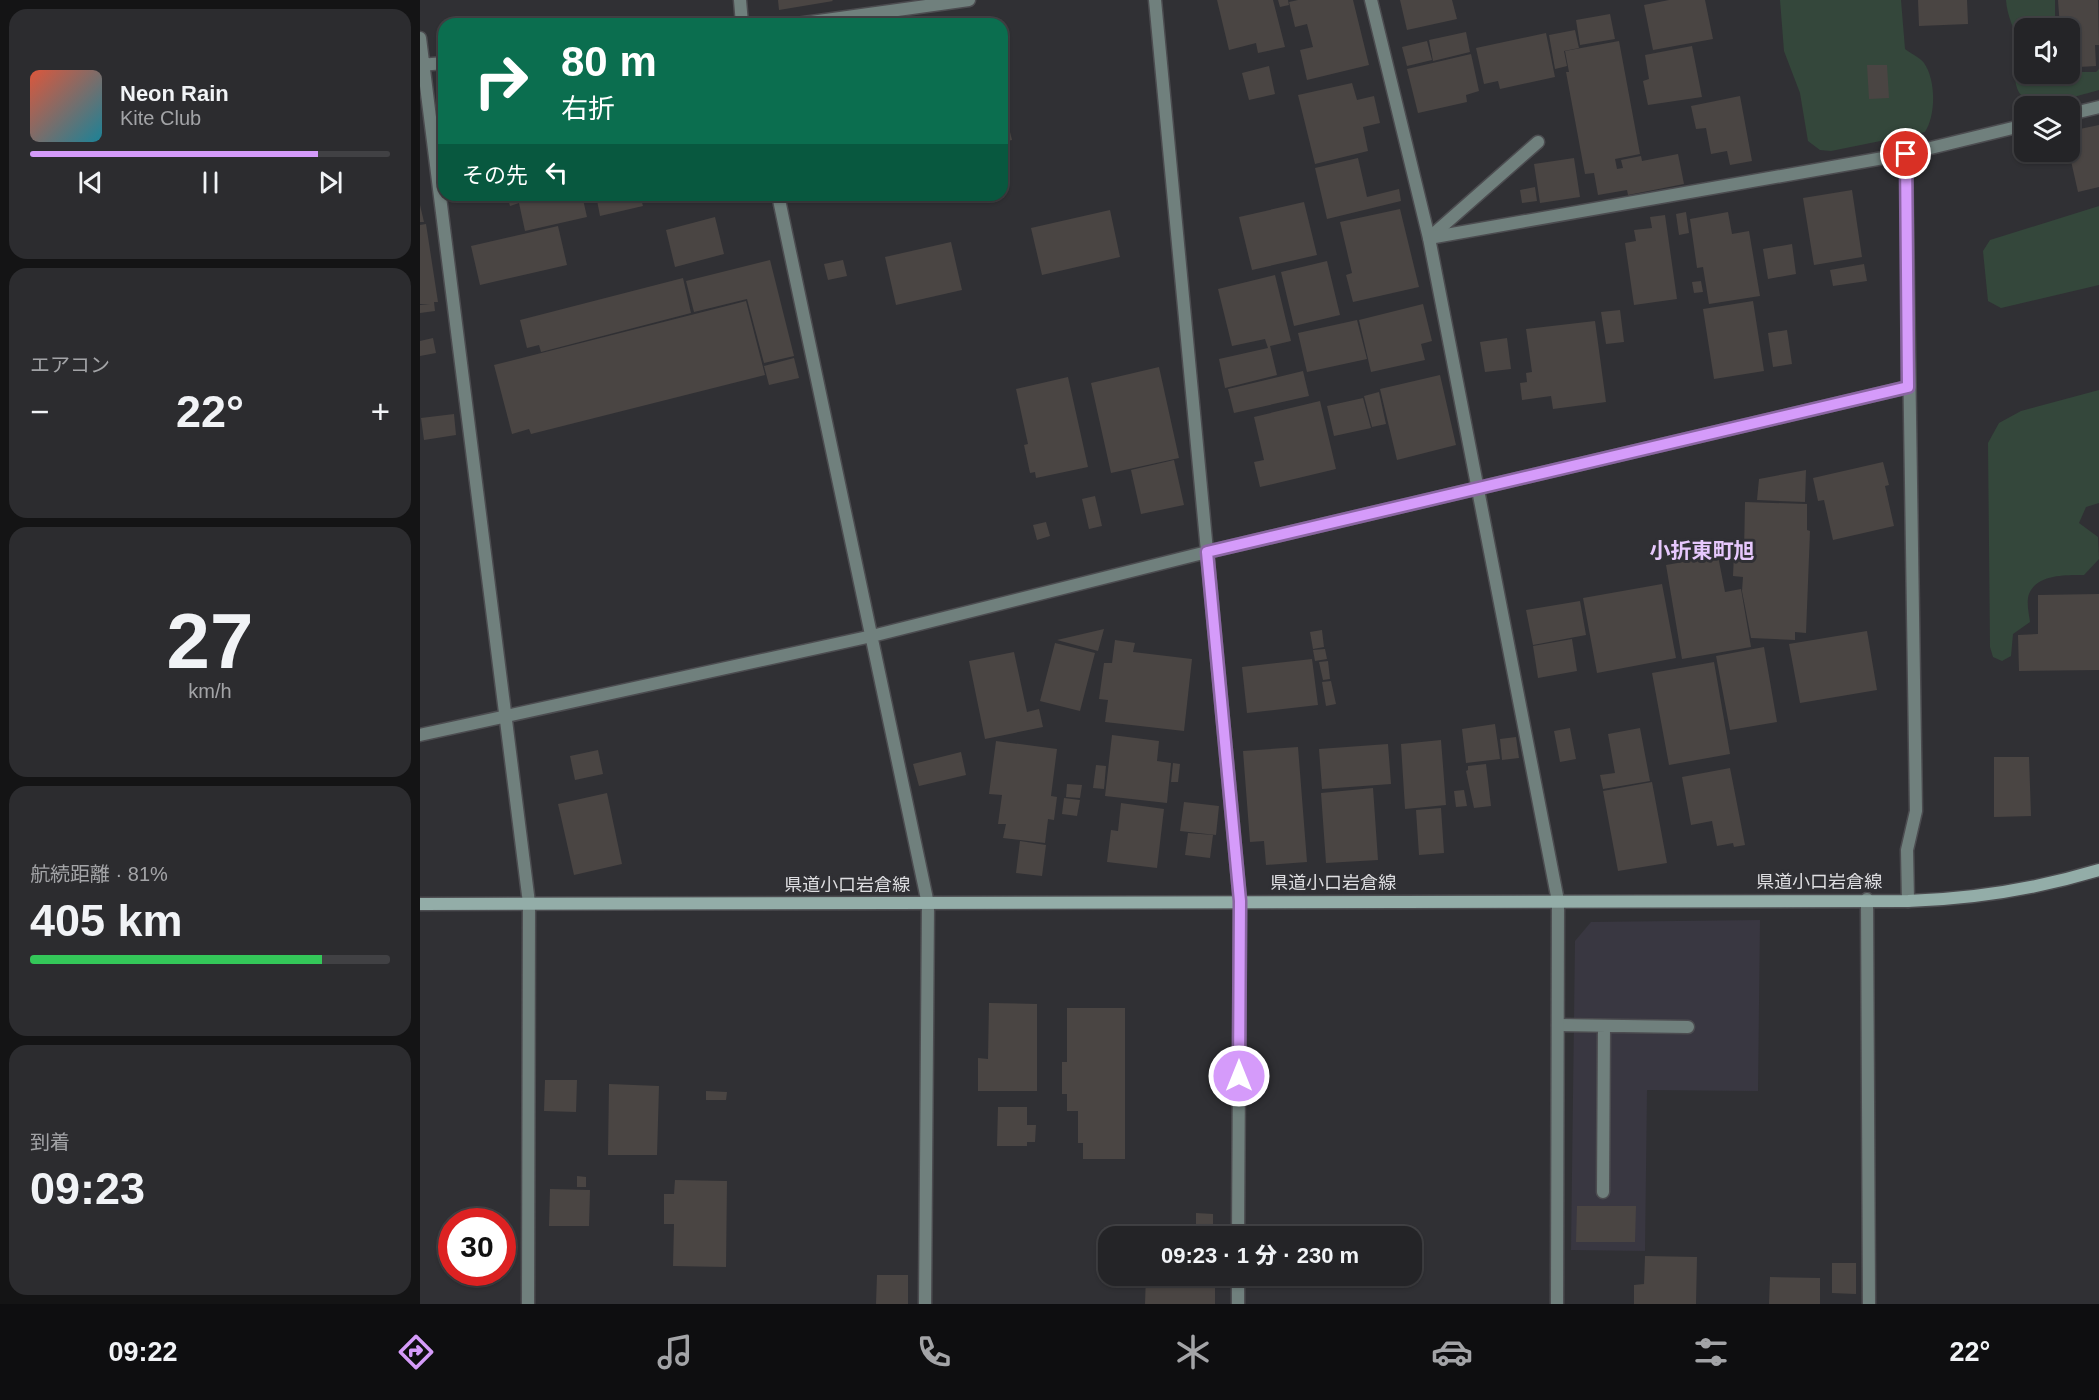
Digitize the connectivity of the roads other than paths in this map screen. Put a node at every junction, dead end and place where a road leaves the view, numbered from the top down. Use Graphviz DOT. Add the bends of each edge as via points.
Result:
graph roads {
  1 [pos="740,0"];
  2 [pos="969,0"];
  3 [pos="1155,0"];
  4 [pos="1371,0"];
  5 [pos="742,18"];
  6 [pos="840,18"];
  7 [pos="420,38"];
  8 [pos="438,64"];
  9 [pos="422,65"];
  10 [pos="2099,107"];
  11 [pos="2080,112"];
  12 [pos="2014,128"];
  13 [pos="1538,142"];
  14 [pos="1906,154"];
  15 [pos="438,188"];
  16 [pos="440,201"];
  17 [pos="779,201"];
  18 [pos="1429,238"];
  19 [pos="1908,387"];
  20 [pos="1479,487"];
  21 [pos="1207,552"];
  22 [pos="872,636"];
  23 [pos="507,716"];
  24 [pos="420,735"];
  25 [pos="2099,870"];
  26 [pos="1867,899"];
  27 [pos="1558,900"];
  28 [pos="1240,901"];
  29 [pos="1908,901"];
  30 [pos="529,903"];
  31 [pos="420,904"];
  32 [pos="928,904"];
  33 [pos="1558,1025"];
  34 [pos="1604,1026"];
  35 [pos="1688,1027"];
  36 [pos="1602,1192"];
  37 [pos="1238,1226"];
  38 [pos="1238,1286"];
  39 [pos="528,1304"];
  40 [pos="925,1304"];
  41 [pos="1238,1304"];
  42 [pos="1557,1304"];
  43 [pos="1869,1304"];
  1 -- 5 [label="street"];
  2 -- 6 [label="street"];
  3 -- 21 [label="street"];
  4 -- 18 [label="street"];
  7 -- 9 [label="street"];
  8 -- 9 [label="street"];
  9 -- 15 [label="street"];
  10 -- 11 [label="street"];
  12 -- 14 [label="street"];
  13 -- 18 [label="street"];
  14 -- 18 [label="street"];
  14 -- 19 [label="street"];
  16 -- 23 [label="street"];
  17 -- 22 [label="street"];
  18 -- 20 [label="street"];
  19 -- 20 [label="street"];
  19 -- 29 [label="street" via="1916,811 1907,850"];
  20 -- 21 [label="street"];
  20 -- 27 [label="street"];
  21 -- 22 [label="street"];
  21 -- 28 [label="street"];
  22 -- 23 [label="street"];
  22 -- 32 [label="street"];
  23 -- 24 [label="street"];
  23 -- 30 [label="street"];
  25 -- 29 [label="main road, 県道小口岩倉線" via="2003,894"];
  26 -- 27 [label="main road, 県道小口岩倉線"];
  26 -- 29 [label="main road, 県道小口岩倉線"];
  26 -- 43 [label="street"];
  27 -- 28 [label="main road, 県道小口岩倉線"];
  27 -- 33 [label="street"];
  28 -- 32 [label="main road, 県道小口岩倉線"];
  28 -- 37 [label="street"];
  30 -- 31 [label="main road, 県道小口岩倉線"];
  30 -- 32 [label="main road, 県道小口岩倉線"];
  30 -- 39 [label="street"];
  32 -- 40 [label="street"];
  33 -- 34 [label="street"];
  33 -- 42 [label="street"];
  34 -- 35 [label="street"];
  34 -- 36 [label="street"];
  38 -- 41 [label="street"];
}
